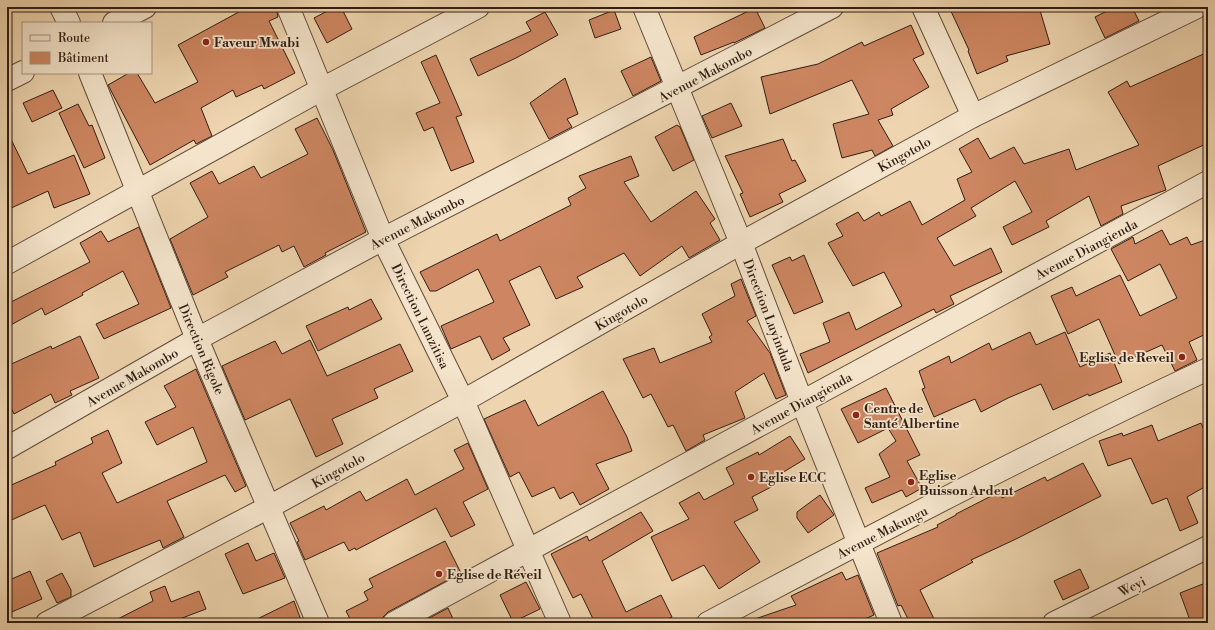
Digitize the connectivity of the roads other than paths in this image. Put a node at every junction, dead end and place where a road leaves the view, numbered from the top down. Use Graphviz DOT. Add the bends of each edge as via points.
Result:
graph roads {
  1 [pos="61,7"];
  2 [pos="144,7"];
  3 [pos="288,7"];
  4 [pos="478,7"];
  5 [pos="644,7"];
  6 [pos="832,7"];
  7 [pos="923,7"];
  8 [pos="1197,7"];
  9 [pos="68,22"];
  10 [pos="116,22"];
  11 [pos="22,72"];
  12 [pos="90,74"];
  13 [pos="7,80"];
  14 [pos="678,88"];
  15 [pos="322,89"];
  16 [pos="973,116"];
  17 [pos="1208,182"];
  18 [pos="138,190"];
  19 [pos="383,239"];
  20 [pos="742,243"];
  21 [pos="7,262"];
  22 [pos="197,339"];
  23 [pos="1208,369"];
  24 [pos="463,401"];
  25 [pos="802,402"];
  26 [pos="7,448"];
  27 [pos="269,507"];
  28 [pos="860,542"];
  29 [pos="1208,547"];
  30 [pos="529,551"];
  31 [pos="47,623"];
  32 [pos="318,623"];
  33 [pos="394,623"];
  34 [pos="560,623"];
  35 [pos="708,623"];
  36 [pos="891,623"];
  37 [pos="1054,623"];
  1 -- 9 [label="street"];
  2 -- 10 [label="street"];
  3 -- 15 [label="street, Direction Lunzitisa"];
  4 -- 15 [label="street"];
  5 -- 14 [label="street, Direction Luyindula"];
  6 -- 14 [label="street, Avenue Makombo"];
  7 -- 16 [label="street"];
  8 -- 16 [label="street, Kingotolo"];
  11 -- 13 [label="street"];
  12 -- 18 [label="street, Direction Rigole"];
  14 -- 19 [label="street, Avenue Makombo"];
  14 -- 20 [label="street, Direction Luyindula"];
  15 -- 18 [label="street"];
  15 -- 19 [label="street, Direction Lunzitisa"];
  16 -- 20 [label="street, Kingotolo"];
  17 -- 25 [label="street, Avenue Diangienda"];
  18 -- 21 [label="street"];
  18 -- 22 [label="street, Direction Rigole"];
  19 -- 22 [label="street, Avenue Makombo"];
  19 -- 24 [label="street, Direction Lunzitisa"];
  20 -- 24 [label="street, Kingotolo"];
  20 -- 25 [label="street, Direction Luyindula"];
  22 -- 26 [label="street, Avenue Makombo"];
  22 -- 27 [label="street, Direction Rigole"];
  23 -- 28 [label="street, Avenue Makungu"];
  24 -- 27 [label="street, Kingotolo"];
  24 -- 30 [label="street, Direction Lunzitisa"];
  25 -- 28 [label="street, Direction Luyindula"];
  25 -- 30 [label="street, Avenue Diangienda"];
  27 -- 31 [label="street, Kingotolo"];
  27 -- 32 [label="street, Direction Rigole"];
  28 -- 35 [label="street, Avenue Makungu"];
  28 -- 36 [label="street, Direction Luyindula"];
  29 -- 37 [label="street, Weyi"];
  30 -- 33 [label="street, Avenue Diangienda"];
  30 -- 34 [label="street, Direction Lunzitisa"];
}
